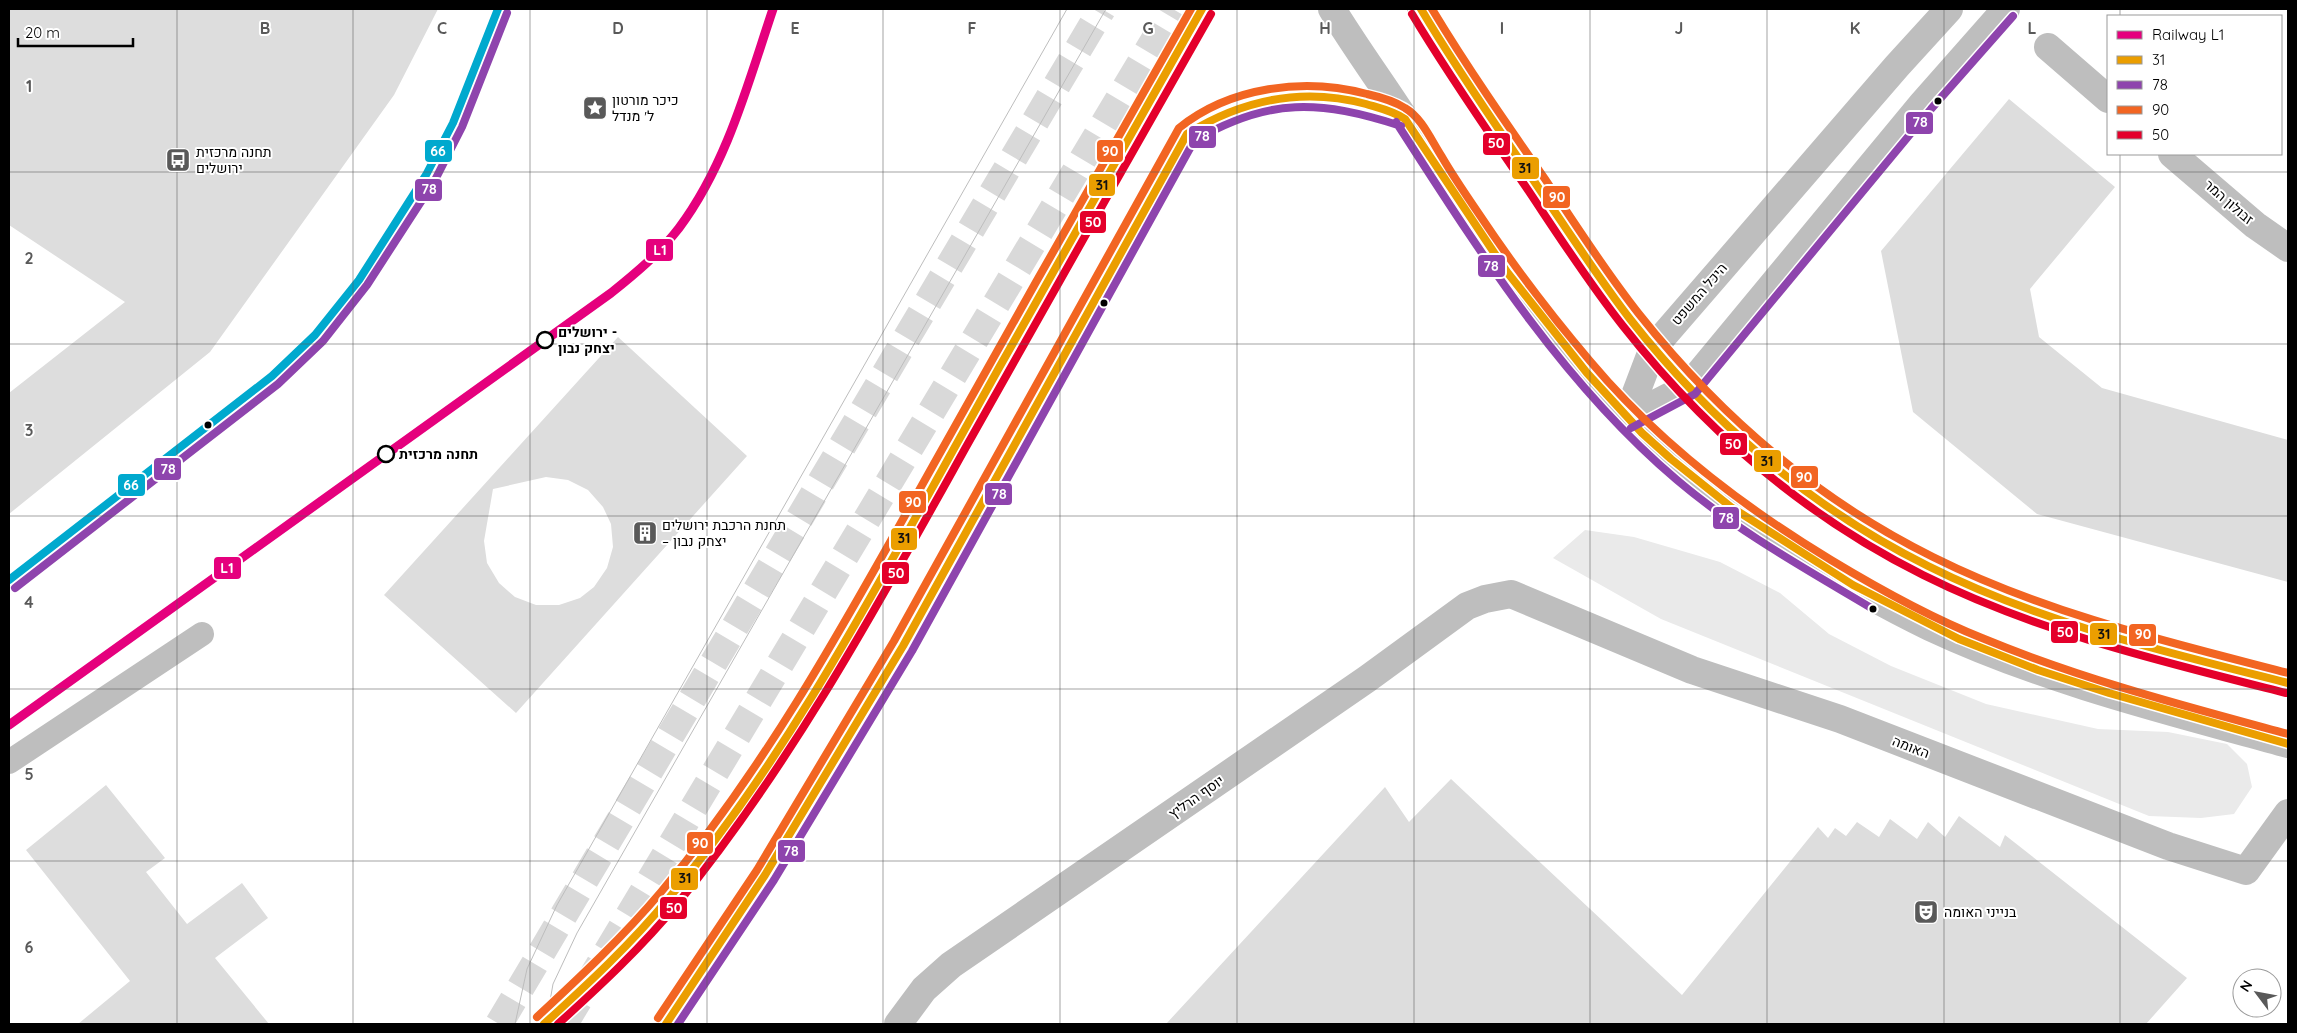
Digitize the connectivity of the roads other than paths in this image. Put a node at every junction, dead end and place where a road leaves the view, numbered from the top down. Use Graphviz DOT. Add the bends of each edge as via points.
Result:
graph roads {
  1 [pos="1332,9"];
  2 [pos="1421,9"];
  3 [pos="1950,9"];
  4 [pos="2006,9"];
  5 [pos="2048,47"];
  6 [pos="2107,98"];
  7 [pos="2173,155"];
  8 [pos="2288,248"];
  9 [pos="1653,348"];
  10 [pos="1688,387"];
  11 [pos="1626,419"];
  12 [pos="1511,594"];
  13 [pos="202,634"];
  14 [pos="2288,683"];
  15 [pos="2288,744"];
  16 [pos="9,762"];
  17 [pos="2288,813"];
  18 [pos="898,1024"];
  1 -- 11 [label="street" via="1484,238 1562,344"];
  2 -- 9 [label="street" via="1465,81 1602,282"];
  3 -- 9 [label="street, היכל המשפט"];
  4 -- 10 [label="street" via="1923,103"];
  5 -- 6 [label="street"];
  7 -- 8 [label="street, זבולון המר" via="2255,225"];
  9 -- 10 [label="street"];
  9 -- 11 [label="street, היכל המשפט"];
  10 -- 11 [label="street"];
  10 -- 14 [label="street" via="1784,476 1822,504 1928,566 2006,601 2084,628"];
  11 -- 15 [label="street" via="1682,471 1724,504 1810,560 1931,627 2090,687"];
  12 -- 17 [label="street, האומה" via="1692,670 1840,718 2168,846 2246,871"];
  12 -- 18 [label="street, יוסף הרליץ" via="1467,606 951,965 924,989"];
  13 -- 16 [label="street"];
}
